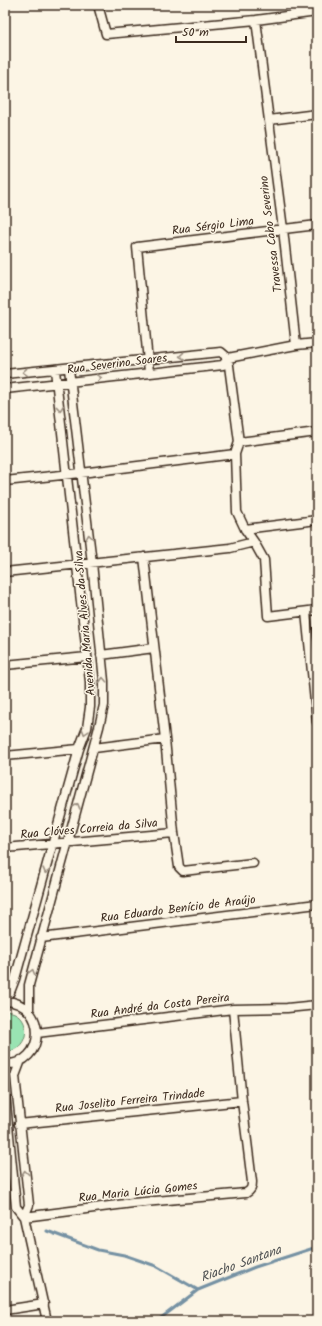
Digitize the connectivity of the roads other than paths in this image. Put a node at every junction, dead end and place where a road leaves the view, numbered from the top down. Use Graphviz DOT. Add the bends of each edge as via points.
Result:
graph roads {
  1 [pos="98,5"];
  2 [pos="317,12"];
  3 [pos="256,20"];
  4 [pos="317,114"];
  5 [pos="269,120"];
  6 [pos="317,224"];
  7 [pos="283,229"];
  8 [pos="317,343"];
  9 [pos="296,345"];
  10 [pos="228,358"];
  11 [pos="149,359"];
  12 [pos="69,368"];
  13 [pos="55,370"];
  14 [pos="149,372"];
  15 [pos="5,374"];
  16 [pos="70,382"];
  17 [pos="57,384"];
  18 [pos="5,389"];
  19 [pos="317,432"];
  20 [pos="240,442"];
  21 [pos="235,454"];
  22 [pos="81,473"];
  23 [pos="66,474"];
  24 [pos="5,481"];
  25 [pos="317,520"];
  26 [pos="245,529"];
  27 [pos="254,542"];
  28 [pos="144,557"];
  29 [pos="92,563"];
  30 [pos="77,564"];
  31 [pos="5,572"];
  32 [pos="317,610"];
  33 [pos="306,612"];
  34 [pos="154,648"];
  35 [pos="102,655"];
  36 [pos="87,657"];
  37 [pos="5,665"];
  38 [pos="316,710"];
  39 [pos="317,722"];
  40 [pos="165,739"];
  41 [pos="94,748"];
  42 [pos="79,749"];
  43 [pos="5,756"];
  44 [pos="174,832"];
  45 [pos="67,843"];
  46 [pos="53,844"];
  47 [pos="5,848"];
  48 [pos="253,863"];
  49 [pos="317,904"];
  50 [pos="41,938"];
  51 [pos="5,997"];
  52 [pos="5,1001"];
  53 [pos="317,1005"];
  54 [pos="233,1009"];
  55 [pos="29,1011"];
  56 [pos="37,1033"];
  57 [pos="21,1060"];
  58 [pos="5,1064"];
  59 [pos="5,1094"];
  60 [pos="242,1101"];
  61 [pos="19,1124"];
  62 [pos="24,1217"];
  63 [pos="44,1304"];
  64 [pos="5,1310"];
  65 [pos="47,1321"];
  1 -- 3 [label="street" via="106,34"];
  2 -- 3 [label="street"];
  3 -- 5 [label="street, Travessa Cabo Severino"];
  4 -- 5 [label="street"];
  5 -- 7 [label="street, Travessa Cabo Severino"];
  6 -- 7 [label="street, Rua Sérgio Lima"];
  7 -- 9 [label="street, Travessa Cabo Severino"];
  7 -- 11 [label="street, Rua Sérgio Lima" via="137,247"];
  8 -- 9 [label="street, Rua Severino Soares"];
  9 -- 10 [label="street, Rua Severino Soares"];
  10 -- 11 [label="street, Rua Severino Soares, one-way" via="221,352"];
  10 -- 14 [label="street, Rua Severino Soares" via="223,365"];
  10 -- 20 [label="street"];
  11 -- 12 [label="street, Rua Severino Soares"];
  11 -- 14 [label="street"];
  12 -- 13 [label="street, Rua Severino Soares"];
  12 -- 16 [label="street, Avenida Maria Alves da Silva"];
  13 -- 15 [label="street, Rua Severino Soares, one-way"];
  13 -- 17 [label="street, Avenida Maria Alves da Silva"];
  16 -- 14 [label="street, Rua Severino Soares, one-way"];
  16 -- 17 [label="street, Rua Severino Soares"];
  16 -- 22 [label="street, Avenida Maria Alves da Silva"];
  17 -- 18 [label="street, Rua Severino Soares"];
  17 -- 23 [label="street, Avenida Maria Alves da Silva, one-way"];
  19 -- 20 [label="street"];
  20 -- 21 [label="street"];
  21 -- 22 [label="street"];
  21 -- 26 [label="street" via="237,512"];
  22 -- 23 [label="street"];
  29 -- 22 [label="street, Avenida Maria Alves da Silva, one-way"];
  23 -- 24 [label="street"];
  23 -- 30 [label="street, Avenida Maria Alves da Silva"];
  25 -- 26 [label="street"];
  26 -- 27 [label="street"];
  27 -- 28 [label="street" via="230,548"];
  27 -- 33 [label="street" via="264,560 268,616"];
  28 -- 29 [label="street"];
  28 -- 34 [label="street"];
  29 -- 30 [label="street"];
  29 -- 35 [label="street, Avenida Maria Alves da Silva"];
  30 -- 31 [label="street"];
  30 -- 36 [label="street, Avenida Maria Alves da Silva"];
  32 -- 33 [label="street"];
  33 -- 38 [label="street"];
  34 -- 35 [label="street"];
  34 -- 40 [label="street"];
  41 -- 35 [label="street, Avenida Maria Alves da Silva, one-way" via="104,705"];
  36 -- 37 [label="street"];
  36 -- 42 [label="street, Avenida Maria Alves da Silva, one-way" via="90,707 87,728"];
  38 -- 39 [label="street"];
  40 -- 41 [label="street"];
  40 -- 44 [label="street"];
  45 -- 41 [label="street, Avenida Maria Alves da Silva, one-way"];
  42 -- 43 [label="street"];
  42 -- 46 [label="street, Avenida Maria Alves da Silva"];
  44 -- 45 [label="street, Rua Clóves Correia da Silva"];
  44 -- 48 [label="street" via="179,867 183,871"];
  45 -- 46 [label="street, Rua Clóves Correia da Silva"];
  45 -- 50 [label="street, Avenida Maria Alves da Silva"];
  46 -- 47 [label="street, Rua Clóves Correia da Silva"];
  46 -- 51 [label="street, Avenida Maria Alves da Silva, one-way" via="15,980"];
  49 -- 50 [label="street, Rua Eduardo Benício de Araújo"];
  55 -- 50 [label="street, Avenida Maria Alves da Silva, one-way" via="29,985"];
  52 -- 55 [label="street" via="23,1005"];
  53 -- 54 [label="street, Rua André da Costa Pereira"];
  54 -- 56 [label="street, Rua André da Costa Pereira"];
  54 -- 60 [label="street"];
  55 -- 56 [label="street" via="37,1026"];
  56 -- 57 [label="street" via="36,1044"];
  57 -- 58 [label="street"];
  57 -- 61 [label="street" via="15,1076"];
  59 -- 62 [label="street" via="16,1207"];
  60 -- 61 [label="street, Rua Joselito Ferreira Trindade"];
  60 -- 62 [label="street, Rua Maria Lúcia Gomes" via="252,1187 246,1193 133,1203"];
  62 -- 61 [label="street, one-way" via="29,1205"];
  62 -- 63 [label="street"];
  63 -- 64 [label="street"];
  63 -- 65 [label="street"];
}
